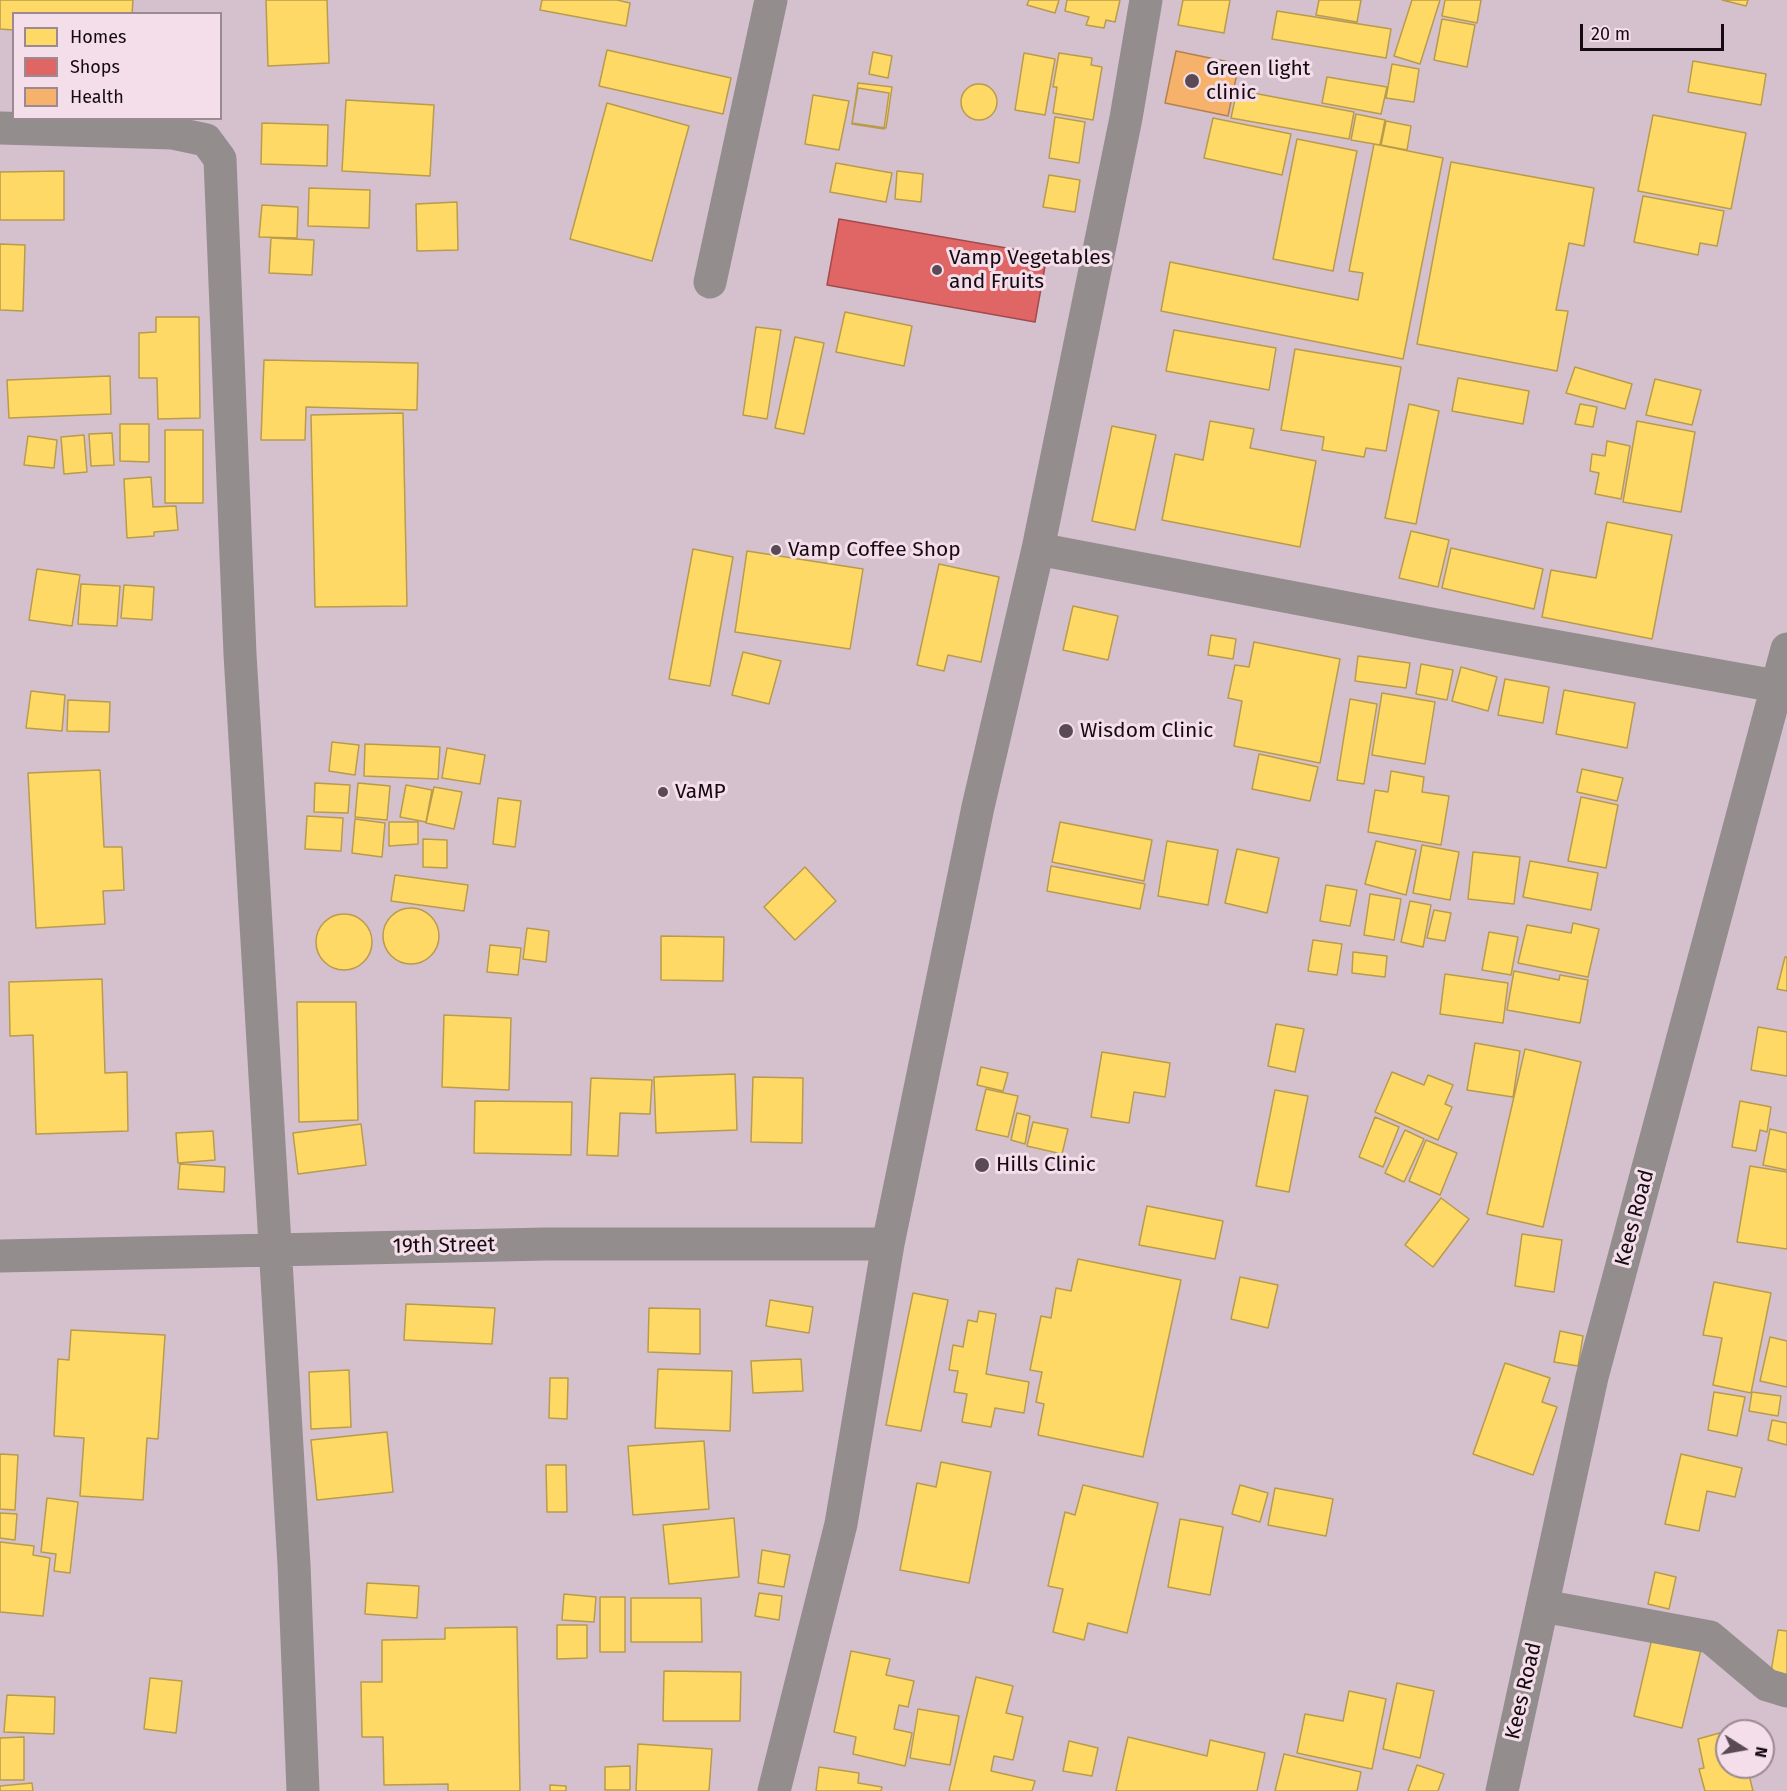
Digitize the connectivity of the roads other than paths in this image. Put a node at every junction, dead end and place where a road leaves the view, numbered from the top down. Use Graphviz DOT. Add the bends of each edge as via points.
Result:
graph roads {
  1 [pos="771,0"];
  2 [pos="1146,0"];
  3 [pos="0,128"];
  4 [pos="710,282"];
  5 [pos="1038,549"];
  6 [pos="1787,650"];
  7 [pos="1783,687"];
  8 [pos="888,1244"];
  9 [pos="277,1249"];
  10 [pos="0,1256"];
  11 [pos="1543,1606"];
  12 [pos="1787,1691"];
  13 [pos="303,1791"];
  14 [pos="774,1791"];
  15 [pos="1502,1791"];
  1 -- 4 [label="street"];
  2 -- 5 [label="street" via="1126,118"];
  3 -- 9 [label="street" via="173,133 206,140 220,159 240,654"];
  5 -- 7 [label="street"];
  5 -- 8 [label="street" via="978,807"];
  6 -- 7 [label="street, Kees Road"];
  7 -- 11 [label="street, Kees Road" via="1592,1377"];
  8 -- 9 [label="street, 19th Street"];
  8 -- 14 [label="street" via="841,1524"];
  9 -- 10 [label="street, 19th Street"];
  9 -- 13 [label="street"];
  11 -- 12 [label="street" via="1710,1637 1767,1685"];
  11 -- 15 [label="street, Kees Road"];
}
